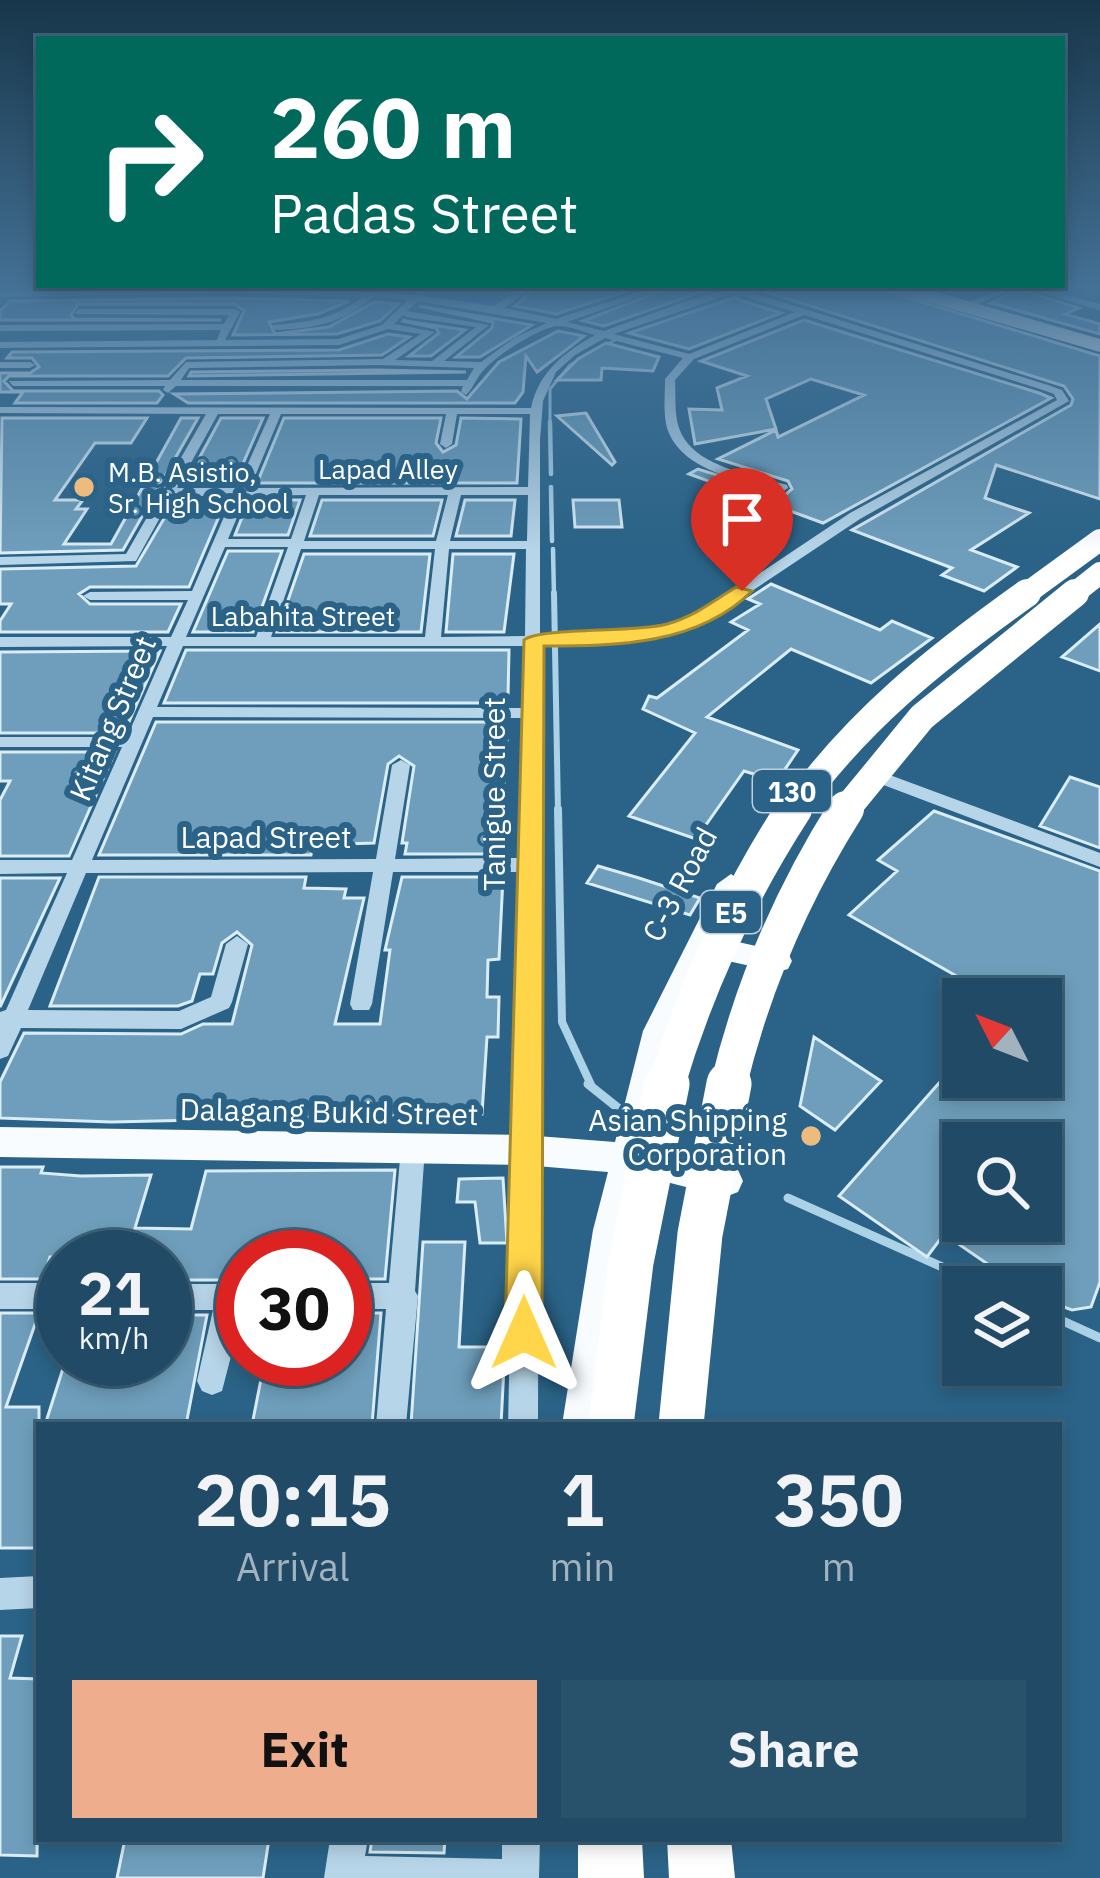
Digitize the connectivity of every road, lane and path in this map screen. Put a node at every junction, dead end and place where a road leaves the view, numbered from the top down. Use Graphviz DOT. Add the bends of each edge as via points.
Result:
graph roads {
  1 [pos="19,377"];
  2 [pos="121,377"];
  3 [pos="177,377"];
  4 [pos="474,377"];
  5 [pos="548,377"];
  6 [pos="672,377"];
  7 [pos="1011,377"];
  8 [pos="13,383"];
  9 [pos="116,383"];
  10 [pos="172,383"];
  11 [pos="468,383"];
  12 [pos="0,399"];
  13 [pos="0,410"];
  14 [pos="96,410"];
  15 [pos="157,410"];
  16 [pos="214,410"];
  17 [pos="277,410"];
  18 [pos="457,410"];
  19 [pos="537,411"];
  20 [pos="446,444"];
  21 [pos="782,488"];
  22 [pos="455,491"];
  23 [pos="534,491"];
  24 [pos="170,492"];
  25 [pos="314,492"];
  26 [pos="242,493"];
  27 [pos="1100,531"];
  28 [pos="1100,540"];
  29 [pos="220,543"];
  30 [pos="296,544"];
  31 [pos="536,544"];
  32 [pos="442,545"];
  33 [pos="0,561"];
  34 [pos="1100,578"];
  35 [pos="198,595"];
  36 [pos="90,596"];
  37 [pos="433,638"];
  38 [pos="263,639"];
  39 [pos="178,640"];
  40 [pos="541,640"];
  41 [pos="0,641"];
  42 [pos="148,712"];
  43 [pos="530,713"];
  44 [pos="0,742"];
  45 [pos="135,742"];
  46 [pos="401,764"];
  47 [pos="879,778"];
  48 [pos="1100,860"];
  49 [pos="384,865"];
  50 [pos="532,865"];
  51 [pos="81,866"];
  52 [pos="0,867"];
  53 [pos="237,944"];
  54 [pos="699,944"];
  55 [pos="777,961"];
  56 [pos="362,1004"];
  57 [pos="7,1019"];
  58 [pos="0,1050"];
  59 [pos="0,1142"];
  60 [pos="413,1148"];
  61 [pos="524,1150"];
  62 [pos="629,1158"];
  63 [pos="724,1181"];
  64 [pos="0,1296"];
  65 [pos="36,1296"];
  66 [pos="372,1296"];
  67 [pos="404,1296"];
  68 [pos="216,1367"];
  69 [pos="212,1381"];
  70 [pos="391,1422"];
  71 [pos="523,1422"];
  72 [pos="583,1422"];
  73 [pos="611,1422"];
  74 [pos="681,1422"];
  75 [pos="696,1422"];
  76 [pos="36,1592"];
  77 [pos="0,1594"];
  78 [pos="348,1842"];
  79 [pos="520,1842"];
  80 [pos="581,1842"];
  81 [pos="610,1842"];
  82 [pos="699,1842"];
  83 [pos="720,1842"];
  84 [pos="520,1878"];
  85 [pos="582,1878"];
  86 [pos="611,1878"];
  87 [pos="702,1878"];
  88 [pos="723,1878"];
  1 -- 8 [label="street"];
  2 -- 9 [label="street"];
  3 -- 10 [label="street"];
  4 -- 11 [label="street"];
  5 -- 19 [label="street, Tanigue Street"];
  6 -- 21 [label="street" via="673,430 682,446"];
  7 -- 40 [label="street, Labahita Street" via="1058,392 1063,401 870,507 687,625"];
  8 -- 9 [label="street"];
  8 -- 12 [label="street"];
  9 -- 10 [label="street"];
  9 -- 14 [label="street"];
  10 -- 11 [label="street"];
  10 -- 15 [label="street"];
  11 -- 18 [label="street"];
  13 -- 14 [label="street"];
  14 -- 15 [label="street"];
  15 -- 16 [label="street"];
  16 -- 17 [label="street"];
  16 -- 24 [label="street"];
  17 -- 18 [label="street"];
  17 -- 26 [label="street, Kitang Street"];
  18 -- 19 [label="street"];
  18 -- 20 [label="street"];
  19 -- 23 [label="street, Tanigue Street"];
  22 -- 23 [label="street, Lapad Alley"];
  22 -- 25 [label="street, Lapad Alley"];
  22 -- 32 [label="street"];
  23 -- 31 [label="street, Tanigue Street"];
  24 -- 26 [label="street, Lapad Alley"];
  24 -- 33 [label="street" via="128,560"];
  25 -- 26 [label="street, Lapad Alley"];
  25 -- 30 [label="street"];
  26 -- 29 [label="street, Kitang Street"];
  27 -- 54 [label="main road, C-3 Road / 130" via="872,703 821,752 758,836"];
  28 -- 73 [label="highway, E5, bridge" via="880,706 767,848 717,938 678,1035 629,1252"];
  29 -- 30 [label="street"];
  29 -- 35 [label="street, Kitang Street"];
  30 -- 32 [label="street"];
  30 -- 38 [label="street"];
  31 -- 32 [label="street"];
  31 -- 40 [label="street, Tanigue Street"];
  32 -- 37 [label="street"];
  34 -- 47 [label="main road, 130" via="928,723"];
  34 -- 74 [label="highway, E5, bridge" via="923,716 809,860 761,962 736,1050 693,1268"];
  35 -- 36 [label="street"];
  35 -- 39 [label="street, Kitang Street"];
  37 -- 38 [label="street, Labahita Street"];
  37 -- 40 [label="street, Labahita Street"];
  38 -- 39 [label="street, Labahita Street"];
  39 -- 41 [label="street, Labahita Street"];
  39 -- 42 [label="street, Kitang Street"];
  40 -- 43 [label="street, Tanigue Street"];
  42 -- 43 [label="street"];
  42 -- 45 [label="street, Kitang Street"];
  43 -- 50 [label="street, Tanigue Street"];
  44 -- 45 [label="street"];
  45 -- 51 [label="street, Kitang Street"];
  46 -- 49 [label="street"];
  47 -- 48 [label="street"];
  47 -- 55 [label="main road, 130" via="821,866"];
  49 -- 50 [label="street, Lapad Street"];
  49 -- 51 [label="street, Lapad Street"];
  49 -- 56 [label="street"];
  50 -- 61 [label="street, Tanigue Street"];
  51 -- 52 [label="street, Lapad Street"];
  51 -- 57 [label="street, Kitang Street"];
  53 -- 57 [label="street" via="221,1002 191,1018"];
  54 -- 55 [label="main road"];
  54 -- 62 [label="main road, C-3 Road / 130" via="659,1031"];
  55 -- 63 [label="main road, 130"];
  57 -- 58 [label="street, Kitang Street"];
  59 -- 60 [label="main road, Dalagang Bukid Street"];
  60 -- 61 [label="main road, Dalagang Bukid Street"];
  60 -- 67 [label="street"];
  61 -- 62 [label="main road, Dalagang Bukid Street"];
  61 -- 71 [label="street, Tanigue Street"];
  62 -- 63 [label="main road, Dalagang Bukid Street"];
  62 -- 72 [label="main road, C-3 Road / 130" via="592,1336"];
  63 -- 75 [label="main road, 130" via="699,1325"];
  64 -- 65 [label="street"];
  66 -- 67 [label="street"];
  67 -- 70 [label="street"];
  68 -- 69 [label="street"];
  76 -- 77 [label="street"];
  78 -- 84 [label="street" via="343,1875"];
  79 -- 84 [label="street"];
  80 -- 85 [label="main road"];
  81 -- 86 [label="highway"];
  82 -- 87 [label="highway"];
  83 -- 88 [label="main road"];
}
